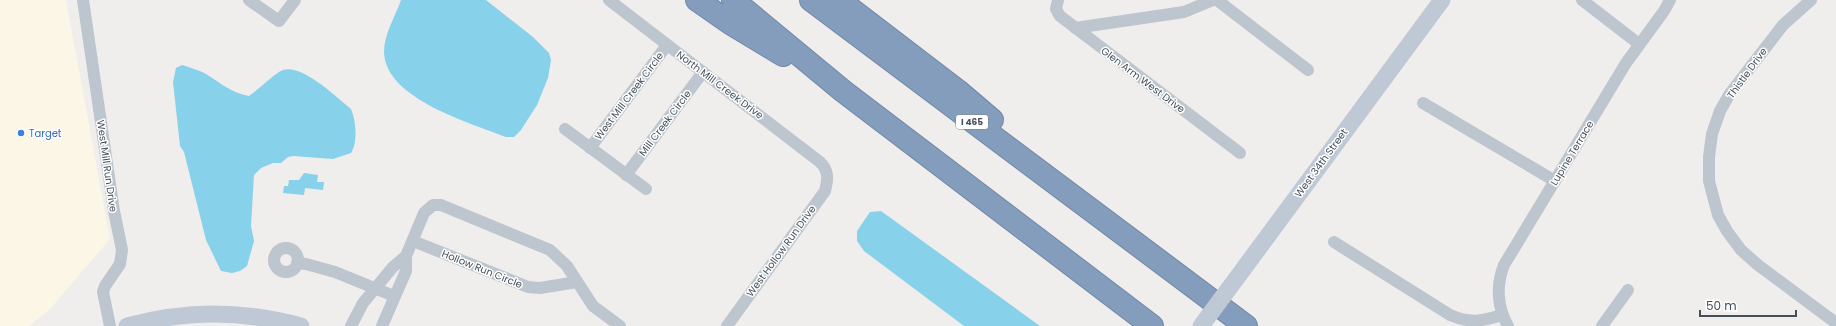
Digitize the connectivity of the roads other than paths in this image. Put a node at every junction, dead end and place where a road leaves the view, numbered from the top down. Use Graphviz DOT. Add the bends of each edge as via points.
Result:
graph roads {
  1 [pos="83,0"];
  2 [pos="249,0"];
  3 [pos="295,0"];
  4 [pos="609,0"];
  5 [pos="697,0"];
  6 [pos="733,0"];
  7 [pos="811,0"];
  8 [pos="839,0"];
  9 [pos="1058,0"];
  10 [pos="1213,0"];
  11 [pos="1217,0"];
  12 [pos="1442,0"];
  13 [pos="1582,0"];
  14 [pos="1670,0"];
  15 [pos="1811,0"];
  16 [pos="1075,28"];
  17 [pos="1639,44"];
  18 [pos="667,45"];
  19 [pos="1308,70"];
  20 [pos="703,72"];
  21 [pos="842,91"];
  22 [pos="1423,103"];
  23 [pos="565,129"];
  24 [pos="590,148"];
  25 [pos="1240,153"];
  26 [pos="827,174"];
  27 [pos="626,175"];
  28 [pos="1555,182"];
  29 [pos="646,189"];
  30 [pos="413,241"];
  31 [pos="1334,242"];
  32 [pos="1135,243"];
  33 [pos="406,256"];
  34 [pos="297,263"];
  35 [pos="577,282"];
  36 [pos="375,289"];
  37 [pos="1628,290"];
  38 [pos="394,296"];
  39 [pos="1505,320"];
  40 [pos="1836,323"];
  41 [pos="110,326"];
  42 [pos="127,326"];
  43 [pos="302,326"];
  44 [pos="351,326"];
  45 [pos="382,326"];
  46 [pos="620,326"];
  47 [pos="727,326"];
  48 [pos="1152,326"];
  49 [pos="1201,326"];
  50 [pos="1246,326"];
  51 [pos="1602,326"];
  1 -- 41 [label="street, West Mill Run Drive" via="122,250 120,264 103,292"];
  2 -- 3 [label="street" via="277,21 281,20"];
  4 -- 18 [label="street, North Mill Creek Drive"];
  5 -- 21 [label="highway"];
  6 -- 21 [label="highway"];
  7 -- 32 [label="highway, I 465"];
  8 -- 32 [label="highway" via="958,91"];
  9 -- 16 [label="street, Glen Arm West Drive" via="1056,9 1060,16"];
  10 -- 16 [label="street" via="1184,12"];
  11 -- 19 [label="street"];
  12 -- 49 [label="street, West 34th Street, bridge"];
  13 -- 17 [label="street"];
  14 -- 17 [label="street, Lupine Terrace"];
  15 -- 40 [label="street, Thistle Drive" via="1783,25 1729,95 1712,134 1709,181 1715,204 1737,246 1758,265"];
  16 -- 25 [label="street, Glen Arm West Drive"];
  17 -- 28 [label="street, Lupine Terrace"];
  18 -- 20 [label="street, North Mill Creek Drive"];
  18 -- 24 [label="street, West Mill Creek Circle"];
  20 -- 26 [label="street, North Mill Creek Drive" via="820,162"];
  20 -- 27 [label="street, Mill Creek Circle"];
  21 -- 48 [label="highway"];
  22 -- 28 [label="street"];
  23 -- 24 [label="street"];
  24 -- 27 [label="street"];
  26 -- 47 [label="street, West Hollow Run Drive" via="828,183 825,191"];
  27 -- 29 [label="street"];
  28 -- 39 [label="street, Lupine Terrace" via="1502,271 1499,289"];
  30 -- 33 [label="street"];
  30 -- 35 [label="street, Hollow Run Circle" via="528,287 548,287"];
  30 -- 35 [label="street" via="424,213 433,205 441,205 550,250 563,261"];
  31 -- 39 [label="street" via="1450,315 1464,321 1475,322"];
  32 -- 50 [label="highway, I 465"];
  33 -- 36 [label="street"];
  33 -- 38 [label="street" via="406,272"];
  34 -- 36 [label="street" via="335,272"];
  35 -- 46 [label="street" via="593,306"];
  36 -- 38 [label="street"];
  36 -- 44 [label="street" via="363,303"];
  37 -- 51 [label="street"];
  38 -- 45 [label="street"];
  42 -- 43 [label="street" via="168,316 205,313 246,314"];
}
